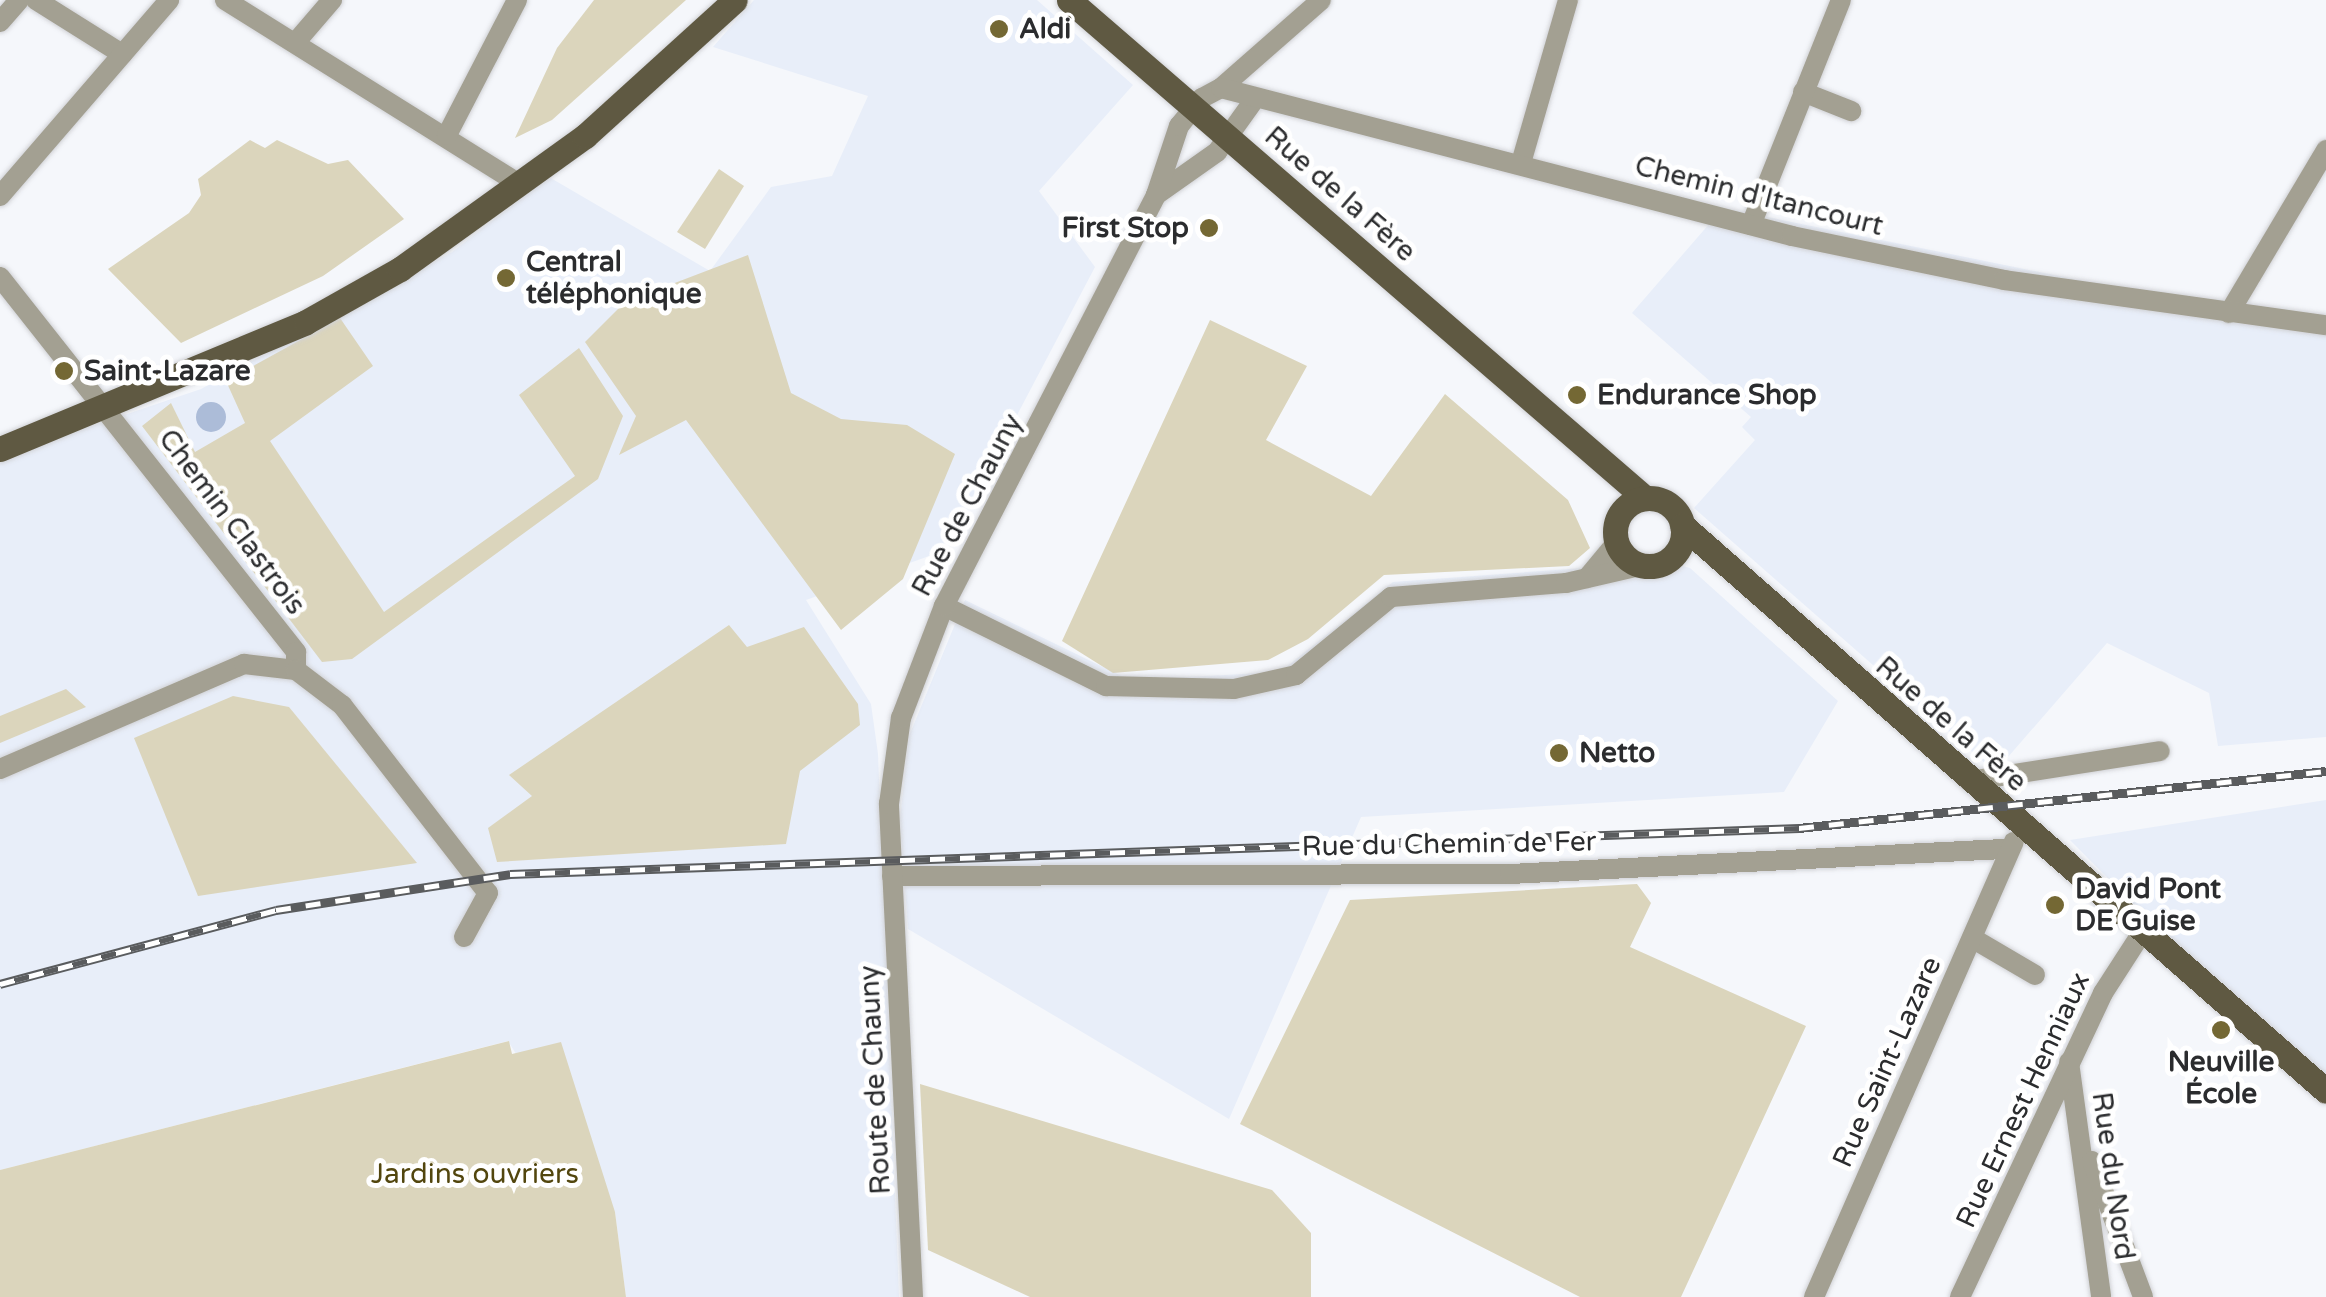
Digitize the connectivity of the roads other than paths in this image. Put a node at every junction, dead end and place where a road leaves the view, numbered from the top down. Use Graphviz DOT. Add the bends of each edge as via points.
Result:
graph roads {
  1 [pos="19,0"];
  2 [pos="36,0"];
  3 [pos="169,0"];
  4 [pos="225,0"];
  5 [pos="332,0"];
  6 [pos="517,0"];
  7 [pos="735,0"];
  8 [pos="1070,0"];
  9 [pos="1321,0"];
  10 [pos="1568,0"];
  11 [pos="1841,0"];
  12 [pos="0,22"];
  13 [pos="295,43"];
  14 [pos="122,54"];
  15 [pos="1221,88"];
  16 [pos="1803,92"];
  17 [pos="1252,103"];
  18 [pos="1193,107"];
  19 [pos="1852,111"];
  20 [pos="446,135"];
  21 [pos="1231,139"];
  22 [pos="2326,150"];
  23 [pos="1521,163"];
  24 [pos="521,185"];
  25 [pos="1156,194"];
  26 [pos="0,196"];
  27 [pos="1751,225"];
  28 [pos="0,277"];
  29 [pos="2229,313"];
  30 [pos="2326,325"];
  31 [pos="112,407"];
  32 [pos="1571,434"];
  33 [pos="0,449"];
  34 [pos="1645,498"];
  35 [pos="1621,514"];
  36 [pos="1682,525"];
  37 [pos="1617,542"];
  38 [pos="1674,554"];
  39 [pos="1644,565"];
  40 [pos="1732,576"];
  41 [pos="1588,578"];
  42 [pos="944,606"];
  43 [pos="296,670"];
  44 [pos="2160,751"];
  45 [pos="0,769"];
  46 [pos="1969,781"];
  47 [pos="2032,836"];
  48 [pos="2007,848"];
  49 [pos="891,867"];
  50 [pos="2142,932"];
  51 [pos="464,937"];
  52 [pos="1972,938"];
  53 [pos="2035,975"];
  54 [pos="2069,1062"];
  55 [pos="2326,1092"];
  56 [pos="2088,1156"];
  57 [pos="913,1297"];
  58 [pos="1814,1297"];
  59 [pos="1960,1297"];
  60 [pos="2101,1297"];
  61 [pos="2143,1297"];
  1 -- 12 [label="street"];
  2 -- 14 [label="street"];
  3 -- 14 [label="street"];
  4 -- 13 [label="street"];
  5 -- 13 [label="street"];
  6 -- 20 [label="street"];
  7 -- 24 [label="main road"];
  8 -- 18 [label="main road, Rue de la Fère"];
  9 -- 15 [label="street"];
  10 -- 23 [label="street"];
  11 -- 16 [label="street"];
  13 -- 20 [label="street"];
  14 -- 26 [label="street"];
  15 -- 17 [label="street, Chemin d'Itancourt"];
  15 -- 18 [label="street"];
  16 -- 19 [label="street"];
  16 -- 27 [label="street"];
  17 -- 21 [label="street"];
  17 -- 23 [label="street, Chemin d'Itancourt"];
  18 -- 21 [label="main road, Rue de la Fère"];
  18 -- 25 [label="street, Rue de Chauny"];
  20 -- 24 [label="street"];
  21 -- 25 [label="street, Rue de Chauny"];
  21 -- 32 [label="main road, Rue de la Fère"];
  22 -- 29 [label="street"];
  23 -- 27 [label="street, Chemin d'Itancourt"];
  24 -- 31 [label="main road" via="306,322"];
  25 -- 42 [label="street, Rue de Chauny"];
  27 -- 29 [label="street, Chemin d'Itancourt" via="2004,280"];
  28 -- 31 [label="street, Chemin Clastrois"];
  29 -- 30 [label="street, Chemin d'Itancourt"];
  31 -- 33 [label="main road"];
  31 -- 43 [label="street, Chemin Clastrois" via="296,652"];
  32 -- 34 [label="main road, Rue de la Fère"];
  32 -- 35 [label="main road, Rue de la Fère" via="1605,472"];
  34 -- 35 [label="main road"];
  34 -- 36 [label="main road" via="1665,502"];
  35 -- 37 [label="main road"];
  36 -- 38 [label="main road"];
  36 -- 40 [label="main road, Rue de la Fère"];
  37 -- 39 [label="main road"];
  37 -- 41 [label="street"];
  38 -- 39 [label="main road"];
  38 -- 40 [label="main road, Rue de la Fère"];
  39 -- 41 [label="street"];
  40 -- 46 [label="main road, Rue de la Fère"];
  41 -- 42 [label="street" via="1391,596 1296,675 1234,689 1106,686"];
  42 -- 49 [label="street, Rue de Chauny" via="895,744"];
  43 -- 45 [label="street" via="244,664"];
  43 -- 51 [label="street, Chemin Clastrois" via="342,705 488,892"];
  44 -- 46 [label="street"];
  46 -- 47 [label="main road, Rue de la Fère"];
  47 -- 48 [label="street"];
  47 -- 50 [label="main road, Rue de la Fère"];
  48 -- 49 [label="street, Rue du Chemin de Fer" via="1510,874"];
  48 -- 52 [label="street, Rue Saint-Lazare"];
  49 -- 57 [label="street, Route de Chauny"];
  50 -- 54 [label="street, Rue Ernest Henniaux"];
  50 -- 55 [label="main road, Rue de la Fère"];
  52 -- 53 [label="street"];
  52 -- 58 [label="street, Rue Saint-Lazare"];
  54 -- 56 [label="street, Rue du Nord"];
  54 -- 59 [label="street, Rue Ernest Henniaux"];
  56 -- 60 [label="street, Rue du Nord"];
  56 -- 61 [label="street"];
}
